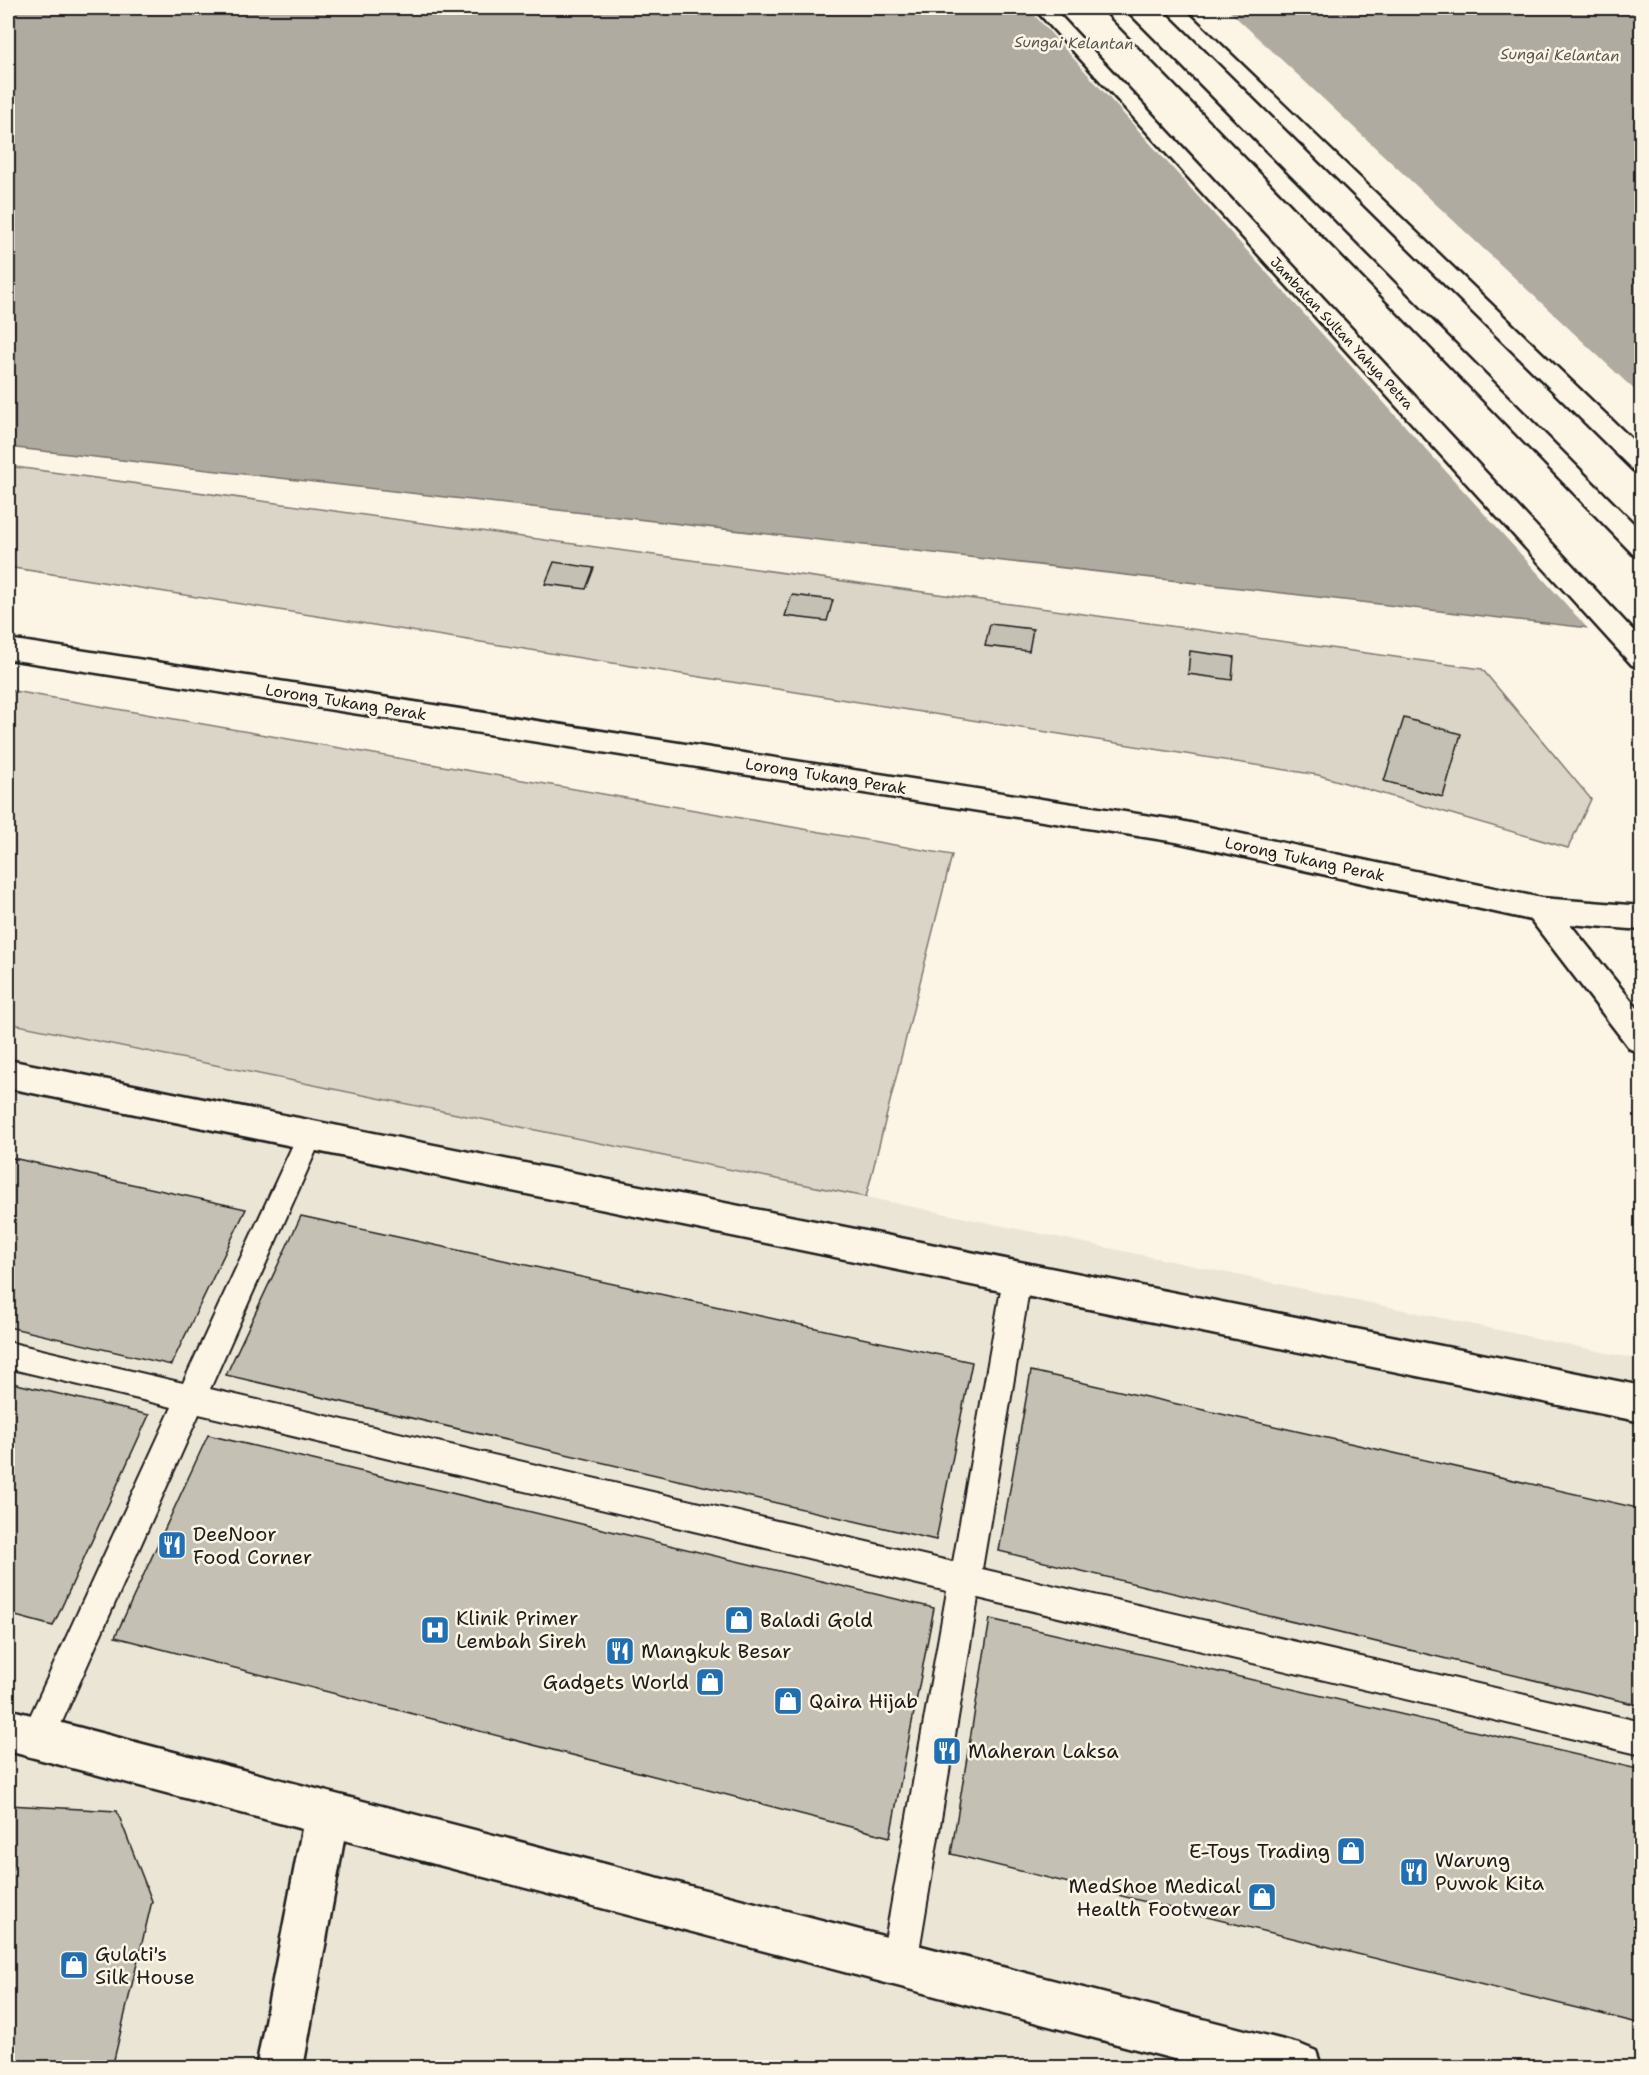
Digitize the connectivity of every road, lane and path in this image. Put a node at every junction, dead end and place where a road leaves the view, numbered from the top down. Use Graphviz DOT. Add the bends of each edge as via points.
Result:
graph roads {
  1 [pos="1043,8"];
  2 [pos="1111,8"];
  3 [pos="1173,8"];
  4 [pos="1641,464"];
  5 [pos="1641,548"];
  6 [pos="8,649"];
  7 [pos="1641,658"];
  8 [pos="1541,910"];
  9 [pos="1641,918"];
  10 [pos="1641,1039"];
  11 [pos="8,1074"];
  12 [pos="310,1135"];
  13 [pos="1017,1278"];
  14 [pos="8,1355"];
  15 [pos="191,1398"];
  16 [pos="1641,1404"];
  17 [pos="966,1580"];
  18 [pos="23,1734"];
  19 [pos="1641,1739"];
  20 [pos="327,1814"];
  21 [pos="899,1963"];
  22 [pos="279,2067"];
  23 [pos="1299,2067"];
  1 -- 7 [label="main road, Jambatan Sultan Yahya Petra"];
  2 -- 5 [label="main road"];
  3 -- 4 [label="main road"];
  6 -- 8 [label="main road, Lorong Tukang Perak" via="1176,831"];
  8 -- 9 [label="main road, Lorong Tukang Perak"];
  8 -- 10 [label="main road"];
  11 -- 12 [label="main road"];
  12 -- 13 [label="main road"];
  12 -- 15 [label="lane"];
  13 -- 16 [label="main road"];
  13 -- 17 [label="lane"];
  14 -- 15 [label="lane"];
  15 -- 17 [label="lane"];
  15 -- 18 [label="lane"];
  17 -- 19 [label="lane"];
  17 -- 21 [label="lane"];
  18 -- 20 [label="main road"];
  20 -- 21 [label="main road"];
  20 -- 22 [label="main road"];
  21 -- 23 [label="main road"];
}
